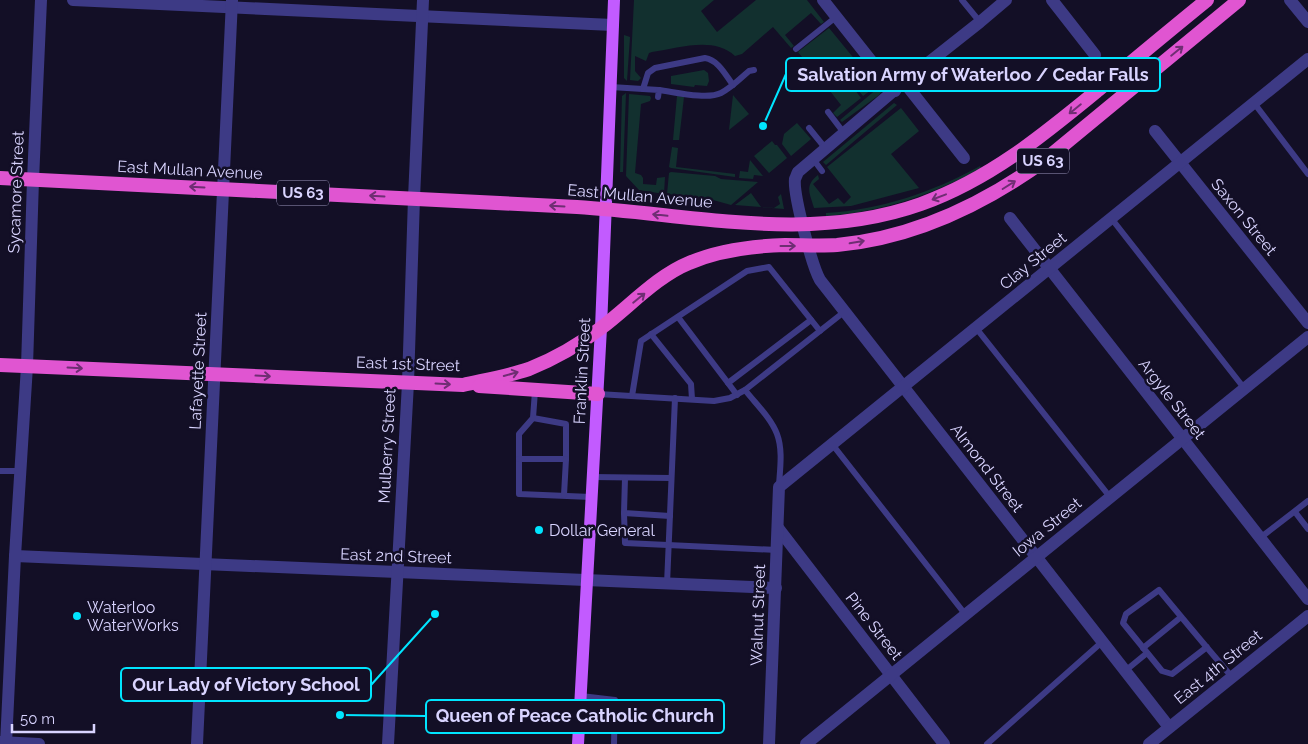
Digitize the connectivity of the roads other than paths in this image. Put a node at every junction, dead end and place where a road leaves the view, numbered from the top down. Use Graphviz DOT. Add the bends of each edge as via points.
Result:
graph roads {
  1 [pos="41,0"];
  2 [pos="73,0"];
  3 [pos="423,0"];
  4 [pos="614,0"];
  5 [pos="823,0"];
  6 [pos="962,0"];
  7 [pos="1006,0"];
  8 [pos="1052,0"];
  9 [pos="1207,0"];
  10 [pos="1240,0"];
  11 [pos="1290,0"];
  12 [pos="232,4"];
  13 [pos="422,16"];
  14 [pos="836,17"];
  15 [pos="980,22"];
  16 [pos="1308,22"];
  17 [pos="613,25"];
  18 [pos="796,50"];
  19 [pos="1096,55"];
  20 [pos="1308,59"];
  21 [pos="754,70"];
  22 [pos="733,85"];
  23 [pos="900,86"];
  24 [pos="611,87"];
  25 [pos="643,89"];
  26 [pos="1254,103"];
  27 [pos="828,112"];
  28 [pos="809,128"];
  29 [pos="1155,131"];
  30 [pos="845,133"];
  31 [pos="826,149"];
  32 [pos="964,158"];
  33 [pos="813,159"];
  34 [pos="1180,163"];
  35 [pos="822,171"];
  36 [pos="1308,174"];
  37 [pos="0,178"];
  38 [pos="33,180"];
  39 [pos="223,188"];
  40 [pos="414,198"];
  41 [pos="606,209"];
  42 [pos="1010,218"];
  43 [pos="1111,218"];
  44 [pos="803,224"];
  45 [pos="809,246"];
  46 [pos="1050,268"];
  47 [pos="844,312"];
  48 [pos="678,317"];
  49 [pos="811,320"];
  50 [pos="1308,323"];
  51 [pos="601,328"];
  52 [pos="976,328"];
  53 [pos="820,331"];
  54 [pos="651,334"];
  55 [pos="1308,337"];
  56 [pos="0,364"];
  57 [pos="27,366"];
  58 [pos="214,374"];
  59 [pos="408,383"];
  60 [pos="728,383"];
  61 [pos="463,385"];
  62 [pos="903,387"];
  63 [pos="1244,388"];
  64 [pos="745,390"];
  65 [pos="535,391"];
  66 [pos="598,394"];
  67 [pos="738,395"];
  68 [pos="632,396"];
  69 [pos="675,398"];
  70 [pos="692,399"];
  71 [pos="533,418"];
  72 [pos="1182,438"];
  73 [pos="832,444"];
  74 [pos="519,459"];
  75 [pos="566,459"];
  76 [pos="0,471"];
  77 [pos="20,471"];
  78 [pos="592,477"];
  79 [pos="625,478"];
  80 [pos="672,478"];
  81 [pos="779,488"];
  82 [pos="564,495"];
  83 [pos="591,496"];
  84 [pos="1110,497"];
  85 [pos="1308,501"];
  86 [pos="1295,512"];
  87 [pos="624,513"];
  88 [pos="670,516"];
  89 [pos="778,528"];
  90 [pos="1308,529"];
  91 [pos="1260,538"];
  92 [pos="668,546"];
  93 [pos="777,550"];
  94 [pos="15,556"];
  95 [pos="1036,557"];
  96 [pos="206,564"];
  97 [pos="396,572"];
  98 [pos="586,580"];
  99 [pos="667,584"];
  100 [pos="776,588"];
  101 [pos="1308,599"];
  102 [pos="965,614"];
  103 [pos="1308,616"];
  104 [pos="1182,617"];
  105 [pos="1102,642"];
  106 [pos="1207,647"];
  107 [pos="1145,651"];
  108 [pos="1125,671"];
  109 [pos="890,674"];
  110 [pos="1232,677"];
  111 [pos="581,696"];
  112 [pos="1169,727"];
  113 [pos="4,743"];
  114 [pos="39,744"];
  115 [pos="197,744"];
  116 [pos="388,744"];
  117 [pos="578,744"];
  118 [pos="614,744"];
  119 [pos="769,744"];
  120 [pos="806,744"];
  121 [pos="944,744"];
  122 [pos="987,744"];
  123 [pos="1149,744"];
  1 -- 38 [label="street, Sycamore Street"];
  2 -- 12 [label="street"];
  3 -- 13 [label="street, Mulberry Street"];
  4 -- 17 [label="main road, Franklin Street"];
  5 -- 14 [label="street"];
  6 -- 15 [label="lane"];
  7 -- 15 [label="street, Almond Street"];
  8 -- 19 [label="street"];
  9 -- 44 [label="highway, East Mullan Avenue / US 63, one-way" via="1045,133 977,179 919,204 879,216"];
  45 -- 10 [label="highway, US 63, one-way" via="838,245 885,236 925,224 985,198 1045,160"];
  11 -- 16 [label="street"];
  12 -- 13 [label="street"];
  12 -- 39 [label="street, Lafayette Street"];
  13 -- 17 [label="street"];
  13 -- 40 [label="street, Mulberry Street"];
  14 -- 18 [label="lane"];
  14 -- 23 [label="street"];
  15 -- 23 [label="street, Almond Street"];
  17 -- 24 [label="main road, Franklin Street"];
  20 -- 26 [label="street, Clay Street"];
  21 -- 22 [label="lane"];
  22 -- 25 [label="lane" via="715,95 659,93"];
  22 -- 25 [label="lane" via="712,59 705,58 655,68 648,72"];
  23 -- 30 [label="street, Almond Street"];
  23 -- 32 [label="street"];
  24 -- 25 [label="lane"];
  24 -- 41 [label="main road, Franklin Street"];
  26 -- 34 [label="street, Clay Street"];
  26 -- 36 [label="lane"];
  27 -- 30 [label="lane"];
  28 -- 31 [label="lane"];
  29 -- 34 [label="street, Saxon Street"];
  30 -- 31 [label="street, Almond Street"];
  31 -- 33 [label="street, Almond Street"];
  33 -- 35 [label="lane"];
  33 -- 44 [label="street, Almond Street" via="798,172 796,179"];
  34 -- 43 [label="street, Clay Street"];
  34 -- 50 [label="street, Saxon Street"];
  37 -- 38 [label="highway, East Mullan Avenue / US 63"];
  39 -- 38 [label="highway, East Mullan Avenue / US 63, one-way"];
  38 -- 57 [label="street, Sycamore Street"];
  40 -- 39 [label="highway, East Mullan Avenue / US 63, one-way"];
  39 -- 58 [label="street, Lafayette Street"];
  41 -- 40 [label="highway, East Mullan Avenue / US 63, one-way"];
  40 -- 59 [label="street, Mulberry Street"];
  44 -- 41 [label="highway, East Mullan Avenue / US 63, one-way" via="742,224"];
  41 -- 51 [label="main road, Franklin Street"];
  42 -- 46 [label="street, Argyle Street"];
  43 -- 46 [label="street, Clay Street"];
  43 -- 63 [label="lane"];
  44 -- 45 [label="street, Almond Street"];
  45 -- 47 [label="street, Almond Street" via="815,271"];
  51 -- 45 [label="highway, East 1st Street / US 63, one-way" via="653,286 687,264 736,249"];
  46 -- 52 [label="street, Clay Street"];
  46 -- 72 [label="street, Argyle Street"];
  47 -- 53 [label="lane"];
  47 -- 62 [label="street, Almond Street"];
  48 -- 49 [label="lane" via="747,272 769,267"];
  48 -- 54 [label="lane"];
  48 -- 60 [label="lane"];
  49 -- 53 [label="lane"];
  49 -- 60 [label="lane"];
  61 -- 51 [label="highway, East 1st Street / US 63, one-way" via="529,369"];
  51 -- 66 [label="main road, Franklin Street"];
  52 -- 62 [label="street, Clay Street"];
  52 -- 84 [label="lane"];
  53 -- 64 [label="lane"];
  54 -- 68 [label="lane" via="641,341"];
  54 -- 70 [label="lane" via="690,384"];
  55 -- 63 [label="street, Iowa Street"];
  56 -- 57 [label="highway, East 1st Street / US 63"];
  57 -- 58 [label="highway, East 1st Street / US 63, one-way"];
  57 -- 77 [label="street, Sycamore Street"];
  58 -- 59 [label="highway, East 1st Street / US 63, one-way"];
  58 -- 96 [label="street, Lafayette Street"];
  59 -- 61 [label="highway, East 1st Street / US 63, one-way"];
  59 -- 97 [label="street, Mulberry Street"];
  60 -- 67 [label="lane"];
  61 -- 65 [label="highway"];
  62 -- 73 [label="street, Clay Street"];
  62 -- 95 [label="street, Almond Street"];
  63 -- 72 [label="street, Iowa Street"];
  64 -- 67 [label="lane"];
  64 -- 81 [label="lane" via="777,435 781,453"];
  65 -- 66 [label="highway"];
  65 -- 71 [label="lane"];
  66 -- 68 [label="lane"];
  66 -- 78 [label="main road, Franklin Street"];
  67 -- 70 [label="lane" via="723,400"];
  68 -- 69 [label="lane"];
  69 -- 70 [label="lane"];
  69 -- 80 [label="lane"];
  71 -- 74 [label="lane" via="519,434"];
  71 -- 75 [label="lane" via="566,424"];
  72 -- 84 [label="street, Iowa Street"];
  72 -- 91 [label="street, Argyle Street"];
  73 -- 81 [label="street, Clay Street"];
  73 -- 102 [label="lane"];
  74 -- 75 [label="lane"];
  74 -- 82 [label="lane" via="519,494"];
  75 -- 82 [label="lane"];
  76 -- 77 [label="lane"];
  77 -- 94 [label="street, Sycamore Street"];
  78 -- 79 [label="lane"];
  78 -- 83 [label="main road, Franklin Street"];
  79 -- 80 [label="lane"];
  79 -- 87 [label="lane"];
  80 -- 88 [label="lane"];
  81 -- 89 [label="street, Walnut Street"];
  82 -- 83 [label="lane"];
  83 -- 98 [label="main road, Franklin Street"];
  84 -- 95 [label="street, Iowa Street"];
  85 -- 86 [label="lane"];
  86 -- 90 [label="lane"];
  86 -- 91 [label="lane"];
  87 -- 88 [label="lane"];
  87 -- 92 [label="lane" via="625,543"];
  88 -- 92 [label="lane"];
  89 -- 93 [label="street, Walnut Street"];
  89 -- 109 [label="street, Pine Street"];
  91 -- 101 [label="street, Argyle Street"];
  92 -- 93 [label="lane"];
  92 -- 99 [label="lane"];
  93 -- 100 [label="street, Walnut Street"];
  94 -- 96 [label="street, East 2nd Street"];
  94 -- 113 [label="street, Sycamore Street"];
  95 -- 102 [label="street, Iowa Street"];
  95 -- 105 [label="street, Almond Street"];
  96 -- 97 [label="street, East 2nd Street"];
  96 -- 115 [label="street, Lafayette Street"];
  97 -- 98 [label="street, East 2nd Street"];
  97 -- 116 [label="street, Mulberry Street"];
  98 -- 99 [label="street, East 2nd Street"];
  98 -- 111 [label="main road, Franklin Street"];
  99 -- 100 [label="street, East 2nd Street"];
  100 -- 119 [label="street, Walnut Street"];
  102 -- 109 [label="street, Iowa Street"];
  103 -- 110 [label="street, East 4th Street"];
  104 -- 106 [label="lane"];
  104 -- 107 [label="lane"];
  104 -- 107 [label="lane" via="1159,590 1126,614 1123,623"];
  105 -- 108 [label="street, Almond Street"];
  105 -- 122 [label="lane"];
  106 -- 107 [label="lane" via="1172,674 1162,671"];
  106 -- 110 [label="lane"];
  107 -- 108 [label="lane"];
  108 -- 112 [label="street, Almond Street"];
  109 -- 120 [label="street, Iowa Street"];
  109 -- 121 [label="street, Pine Street"];
  110 -- 112 [label="street, East 4th Street"];
  111 -- 117 [label="main road, Franklin Street"];
  111 -- 118 [label="lane" via="615,700"];
  112 -- 123 [label="street, East 4th Street"];
  113 -- 114 [label="street"];
}
